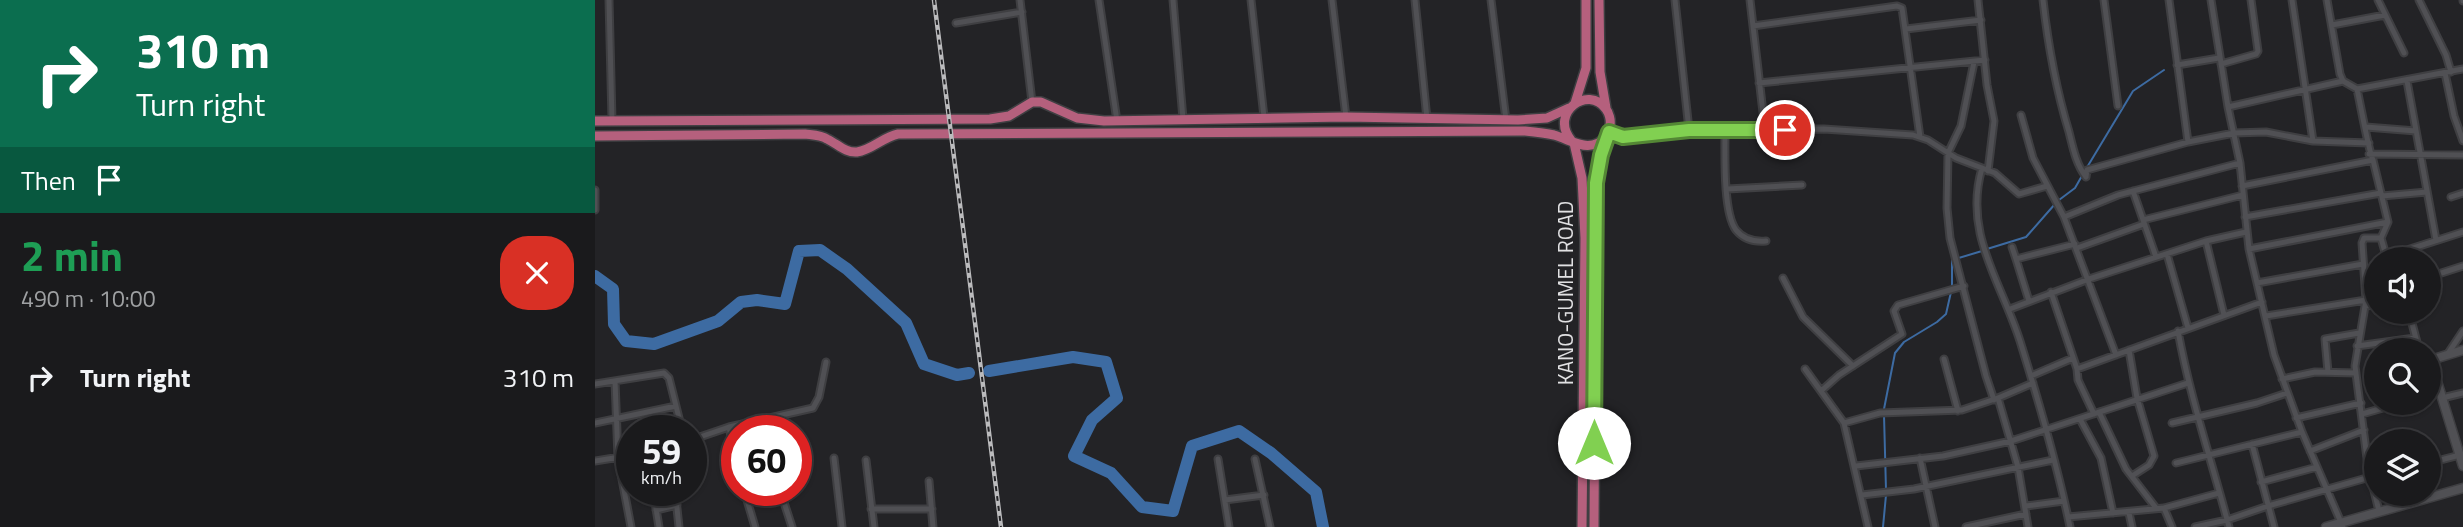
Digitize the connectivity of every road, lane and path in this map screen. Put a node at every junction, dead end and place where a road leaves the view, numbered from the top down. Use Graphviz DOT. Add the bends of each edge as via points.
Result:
graph roads {
  1 [pos="609,0"];
  2 [pos="1020,0"];
  3 [pos="1099,0"];
  4 [pos="1173,0"];
  5 [pos="1251,0"];
  6 [pos="1332,0"];
  7 [pos="1415,0"];
  8 [pos="1491,0"];
  9 [pos="1586,0"];
  10 [pos="1599,0"];
  11 [pos="1675,0"];
  12 [pos="1750,0"];
  13 [pos="1978,0"];
  14 [pos="2043,0"];
  15 [pos="2104,0"];
  16 [pos="2169,0"];
  17 [pos="2211,0"];
  18 [pos="2251,0"];
  19 [pos="2292,0"];
  20 [pos="2327,0"];
  21 [pos="2378,0"];
  22 [pos="2419,0"];
  23 [pos="1021,12"];
  24 [pos="2385,15"];
  25 [pos="1981,20"];
  26 [pos="956,23"];
  27 [pos="2332,25"];
  28 [pos="1753,26"];
  29 [pos="1906,29"];
  30 [pos="2403,53"];
  31 [pos="1985,60"];
  32 [pos="2220,61"];
  33 [pos="1974,62"];
  34 [pos="2177,65"];
  35 [pos="1911,68"];
  36 [pos="2463,69"];
  37 [pos="2448,72"];
  38 [pos="2343,81"];
  39 [pos="2407,81"];
  40 [pos="1759,83"];
  41 [pos="2357,89"];
  42 [pos="2306,90"];
  43 [pos="1032,102"];
  44 [pos="1572,106"];
  45 [pos="2118,106"];
  46 [pos="2228,107"];
  47 [pos="1606,109"];
  48 [pos="2463,114"];
  49 [pos="2021,115"];
  50 [pos="2453,116"];
  51 [pos="1264,117"];
  52 [pos="1346,117"];
  53 [pos="1183,119"];
  54 [pos="1427,119"];
  55 [pos="612,120"];
  56 [pos="946,120"];
  57 [pos="1507,120"];
  58 [pos="595,121"];
  59 [pos="1117,121"];
  60 [pos="2365,127"];
  61 [pos="1689,130"];
  62 [pos="1765,130"];
  63 [pos="1725,131"];
  64 [pos="2416,131"];
  65 [pos="2234,132"];
  66 [pos="946,134"];
  67 [pos="1608,134"];
  68 [pos="595,136"];
  69 [pos="1920,137"];
  70 [pos="2313,141"];
  71 [pos="2463,141"];
  72 [pos="1573,142"];
  73 [pos="2188,142"];
  74 [pos="2369,143"];
  75 [pos="1948,153"];
  76 [pos="2420,154"];
  77 [pos="2463,155"];
  78 [pos="2371,157"];
  79 [pos="2240,163"];
  80 [pos="1985,169"];
  81 [pos="1802,185"];
  82 [pos="2047,186"];
  83 [pos="2242,186"];
  84 [pos="1727,188"];
  85 [pos="595,190"];
  86 [pos="2133,191"];
  87 [pos="2427,192"];
  88 [pos="2463,194"];
  89 [pos="2243,195"];
  90 [pos="2381,195"];
  91 [pos="2451,197"];
  92 [pos="595,210"];
  93 [pos="2064,217"];
  94 [pos="2245,217"];
  95 [pos="2144,222"];
  96 [pos="2388,222"];
  97 [pos="2246,232"];
  98 [pos="2463,232"];
  99 [pos="2381,238"];
  100 [pos="2436,240"];
  101 [pos="1766,241"];
  102 [pos="2206,242"];
  103 [pos="2076,246"];
  104 [pos="2013,247"];
  105 [pos="2383,247"];
  106 [pos="2417,247"];
  107 [pos="2249,249"];
  108 [pos="2167,254"];
  109 [pos="2157,257"];
  110 [pos="2015,259"];
  111 [pos="2363,264"];
  112 [pos="2463,266"];
  113 [pos="2441,273"];
  114 [pos="2364,277"];
  115 [pos="1783,278"];
  116 [pos="2088,279"];
  117 [pos="2257,283"];
  118 [pos="1964,286"];
  119 [pos="2051,292"];
  120 [pos="2029,301"];
  121 [pos="2262,302"];
  122 [pos="2364,303"];
  123 [pos="2010,309"];
  124 [pos="2364,312"];
  125 [pos="2224,315"];
  126 [pos="2266,316"];
  127 [pos="2412,324"];
  128 [pos="2188,328"];
  129 [pos="2178,331"];
  130 [pos="2463,331"];
  131 [pos="2359,334"];
  132 [pos="2415,338"];
  133 [pos="2364,345"];
  134 [pos="2357,346"];
  135 [pos="2129,350"];
  136 [pos="2463,350"];
  137 [pos="2116,355"];
  138 [pos="2447,355"];
  139 [pos="2441,357"];
  140 [pos="2073,358"];
  141 [pos="1944,359"];
  142 [pos="826,362"];
  143 [pos="1853,366"];
  144 [pos="1805,369"];
  145 [pos="2077,369"];
  146 [pos="2327,372"];
  147 [pos="2356,373"];
  148 [pos="2282,379"];
  149 [pos="2032,380"];
  150 [pos="615,381"];
  151 [pos="2188,383"];
  152 [pos="595,384"];
  153 [pos="1821,391"];
  154 [pos="2287,393"];
  155 [pos="2463,393"];
  156 [pos="2441,396"];
  157 [pos="2137,398"];
  158 [pos="1996,399"];
  159 [pos="2441,399"];
  160 [pos="2361,403"];
  161 [pos="676,407"];
  162 [pos="1958,411"];
  163 [pos="2096,413"];
  164 [pos="2363,414"];
  165 [pos="617,415"];
  166 [pos="633,415"];
  167 [pos="678,415"];
  168 [pos="782,415"];
  169 [pos="2200,417"];
  170 [pos="616,418"];
  171 [pos="2296,418"];
  172 [pos="2080,419"];
  173 [pos="595,423"];
  174 [pos="1844,423"];
  175 [pos="2172,423"];
  176 [pos="2364,429"];
  177 [pos="2046,431"];
  178 [pos="2302,432"];
  179 [pos="2011,441"];
  180 [pos="2252,444"];
  181 [pos="2310,451"];
  182 [pos="2460,455"];
  183 [pos="2208,456"];
  184 [pos="616,458"];
  185 [pos="834,458"];
  186 [pos="1218,458"];
  187 [pos="1920,458"];
  188 [pos="1255,459"];
  189 [pos="866,460"];
  190 [pos="2053,460"];
  191 [pos="2441,460"];
  192 [pos="595,461"];
  193 [pos="2176,463"];
  194 [pos="1856,466"];
  195 [pos="2463,466"];
  196 [pos="2018,467"];
  197 [pos="2317,467"];
  198 [pos="2132,476"];
  199 [pos="2364,479"];
  200 [pos="929,481"];
  201 [pos="2261,482"];
  202 [pos="1926,486"];
  203 [pos="1594,488"];
  204 [pos="2463,488"];
  205 [pos="1583,489"];
  206 [pos="2328,490"];
  207 [pos="2219,493"];
  208 [pos="1264,495"];
  209 [pos="1862,495"];
  210 [pos="1225,499"];
  211 [pos="2064,501"];
  212 [pos="627,506"];
  213 [pos="655,506"];
  214 [pos="673,506"];
  215 [pos="677,506"];
  216 [pos="749,506"];
  217 [pos="785,506"];
  218 [pos="2026,506"];
  219 [pos="2268,506"];
  220 [pos="2378,506"];
  221 [pos="2156,508"];
  222 [pos="2164,508"];
  223 [pos="871,509"];
  224 [pos="932,509"];
  225 [pos="656,510"];
  226 [pos="2379,511"];
  227 [pos="2113,513"];
  228 [pos="2129,513"];
  229 [pos="2026,514"];
  230 [pos="2068,517"];
  231 [pos="2228,524"];
  232 [pos="2342,524"];
  233 [pos="631,527"];
  234 [pos="659,527"];
  235 [pos="679,527"];
  236 [pos="755,527"];
  237 [pos="792,527"];
  238 [pos="842,527"];
  239 [pos="874,527"];
  240 [pos="933,527"];
  241 [pos="1229,527"];
  242 [pos="1270,527"];
  243 [pos="1582,527"];
  244 [pos="1594,527"];
  245 [pos="1868,527"];
  246 [pos="1935,527"];
  247 [pos="1966,527"];
  248 [pos="2028,527"];
  249 [pos="2070,527"];
  250 [pos="2132,527"];
  251 [pos="2172,527"];
  252 [pos="2195,527"];
  253 [pos="2274,527"];
  254 [pos="2326,527"];
  1 -- 55 [label="street"];
  2 -- 23 [label="street"];
  3 -- 59 [label="street"];
  4 -- 53 [label="street"];
  5 -- 51 [label="street"];
  6 -- 52 [label="street"];
  7 -- 54 [label="street"];
  8 -- 57 [label="street"];
  9 -- 44 [label="main road" via="1586,68"];
  10 -- 47 [label="main road" via="1599,72"];
  11 -- 61 [label="street"];
  12 -- 28 [label="street"];
  13 -- 25 [label="street"];
  14 -- 73 [label="street" via="2060,103 2077,162 2087,174"];
  15 -- 45 [label="street"];
  16 -- 34 [label="street"];
  17 -- 32 [label="street"];
  18 -- 32 [label="street" via="2258,51"];
  19 -- 42 [label="street"];
  20 -- 27 [label="street"];
  21 -- 24 [label="street"];
  22 -- 37 [label="street" via="2446,55"];
  23 -- 26 [label="street"];
  23 -- 43 [label="street"];
  24 -- 27 [label="street"];
  24 -- 30 [label="street"];
  25 -- 29 [label="street"];
  25 -- 31 [label="street"];
  27 -- 38 [label="street"];
  28 -- 29 [label="street" via="1897,6 1904,12"];
  28 -- 40 [label="street"];
  29 -- 35 [label="street"];
  31 -- 33 [label="street"];
  31 -- 80 [label="street" via="1994,121"];
  32 -- 34 [label="street"];
  32 -- 46 [label="street"];
  33 -- 35 [label="street"];
  33 -- 75 [label="street" via="1961,126"];
  34 -- 73 [label="street"];
  35 -- 40 [label="street"];
  35 -- 69 [label="street"];
  36 -- 37 [label="street"];
  37 -- 39 [label="street"];
  37 -- 50 [label="street"];
  38 -- 41 [label="street"];
  38 -- 42 [label="street"];
  39 -- 41 [label="street"];
  39 -- 64 [label="street"];
  40 -- 62 [label="street"];
  41 -- 60 [label="street"];
  42 -- 46 [label="street"];
  42 -- 70 [label="street"];
  43 -- 56 [label="main road" via="1000,119"];
  43 -- 59 [label="main road" via="1051,105 1077,118"];
  44 -- 47 [label="main road" via="1595,101"];
  44 -- 57 [label="main road" via="1547,117"];
  44 -- 72 [label="main road" via="1564,125"];
  46 -- 65 [label="street"];
  47 -- 67 [label="main road" via="1611,124"];
  48 -- 50 [label="street"];
  49 -- 82 [label="street" via="2033,158"];
  50 -- 71 [label="street"];
  51 -- 52 [label="main road"];
  51 -- 53 [label="main road"];
  52 -- 54 [label="main road"];
  53 -- 59 [label="main road"];
  54 -- 57 [label="main road"];
  55 -- 56 [label="main road"];
  55 -- 58 [label="main road"];
  56 -- 66 [label="main road"];
  60 -- 64 [label="street"];
  60 -- 74 [label="street"];
  61 -- 63 [label="street"];
  61 -- 67 [label="street" via="1623,137"];
  62 -- 63 [label="street"];
  62 -- 69 [label="street" via="1824,129"];
  63 -- 84 [label="street"];
  64 -- 76 [label="street"];
  65 -- 70 [label="street" via="2275,133"];
  65 -- 73 [label="street"];
  65 -- 79 [label="street"];
  66 -- 68 [label="main road" via="898,134 854,152 805,134"];
  66 -- 72 [label="main road" via="1502,130 1541,132"];
  67 -- 72 [label="main road" via="1596,145"];
  67 -- 203 [label="main road, KANO-GUMEL ROAD" via="1598,168 1595,211"];
  69 -- 75 [label="street"];
  70 -- 74 [label="street"];
  72 -- 205 [label="main road, KANO-GUMEL ROAD" via="1581,169 1584,215"];
  74 -- 78 [label="street"];
  75 -- 80 [label="street"];
  75 -- 118 [label="street" via="1947,216"];
  76 -- 77 [label="street"];
  76 -- 78 [label="street"];
  76 -- 87 [label="street"];
  78 -- 83 [label="street"];
  78 -- 90 [label="street"];
  79 -- 83 [label="street"];
  79 -- 86 [label="street"];
  80 -- 82 [label="street" via="2019,194"];
  80 -- 123 [label="street" via="1976,201 1980,238"];
  81 -- 84 [label="street"];
  82 -- 93 [label="street"];
  83 -- 89 [label="street"];
  84 -- 101 [label="street" via="1734,229 1745,238"];
  85 -- 92 [label="street"];
  86 -- 93 [label="street"];
  86 -- 95 [label="street"];
  87 -- 90 [label="street"];
  87 -- 100 [label="street"];
  88 -- 91 [label="street"];
  89 -- 94 [label="street"];
  89 -- 95 [label="street"];
  90 -- 94 [label="street"];
  90 -- 96 [label="street"];
  93 -- 103 [label="street"];
  94 -- 97 [label="street"];
  95 -- 103 [label="street"];
  95 -- 109 [label="street"];
  96 -- 99 [label="street"];
  96 -- 107 [label="street"];
  97 -- 102 [label="street"];
  97 -- 107 [label="street"];
  98 -- 100 [label="street"];
  99 -- 105 [label="street"];
  99 -- 111 [label="street" via="2364,238"];
  100 -- 106 [label="street"];
  102 -- 108 [label="street"];
  102 -- 125 [label="street"];
  103 -- 110 [label="street"];
  103 -- 116 [label="street"];
  104 -- 110 [label="street"];
  107 -- 117 [label="street"];
  108 -- 109 [label="street"];
  108 -- 128 [label="street"];
  109 -- 116 [label="street"];
  110 -- 120 [label="street"];
  111 -- 114 [label="street"];
  111 -- 117 [label="street"];
  112 -- 113 [label="street"];
  115 -- 143 [label="street" via="1803,317"];
  116 -- 119 [label="street"];
  116 -- 137 [label="street"];
  117 -- 121 [label="street"];
  118 -- 143 [label="street" via="1898,305 1894,311 1902,334"];
  118 -- 158 [label="street"];
  119 -- 120 [label="street"];
  119 -- 140 [label="street"];
  120 -- 123 [label="street"];
  121 -- 125 [label="street"];
  121 -- 126 [label="street"];
  122 -- 126 [label="street"];
  123 -- 149 [label="street"];
  124 -- 131 [label="street"];
  125 -- 128 [label="street"];
  126 -- 148 [label="street"];
  127 -- 132 [label="street"];
  128 -- 129 [label="street"];
  129 -- 135 [label="street"];
  129 -- 151 [label="street"];
  130 -- 138 [label="street"];
  131 -- 134 [label="street"];
  131 -- 146 [label="street" via="2325,339"];
  133 -- 134 [label="street"];
  134 -- 147 [label="street"];
  135 -- 137 [label="street"];
  135 -- 157 [label="street"];
  136 -- 138 [label="street"];
  137 -- 145 [label="street"];
  138 -- 139 [label="street"];
  140 -- 145 [label="street"];
  140 -- 149 [label="street"];
  141 -- 162 [label="street"];
  142 -- 168 [label="street" via="813,408"];
  143 -- 153 [label="street"];
  144 -- 153 [label="street"];
  145 -- 163 [label="street"];
  146 -- 147 [label="street"];
  146 -- 148 [label="street"];
  147 -- 160 [label="street"];
  148 -- 154 [label="street"];
  149 -- 158 [label="street"];
  149 -- 177 [label="street"];
  150 -- 152 [label="street"];
  150 -- 161 [label="street" via="667,374"];
  150 -- 165 [label="street"];
  151 -- 157 [label="street"];
  151 -- 169 [label="street"];
  153 -- 174 [label="street"];
  154 -- 169 [label="street"];
  154 -- 171 [label="street"];
  155 -- 156 [label="street"];
  157 -- 163 [label="street"];
  157 -- 198 [label="street" via="2154,457"];
  158 -- 162 [label="street"];
  158 -- 179 [label="street"];
  159 -- 182 [label="street"];
  160 -- 164 [label="street"];
  160 -- 171 [label="street"];
  161 -- 166 [label="street"];
  161 -- 167 [label="street"];
  162 -- 174 [label="street" via="1882,413"];
  163 -- 172 [label="street"];
  163 -- 198 [label="street"];
  164 -- 176 [label="street"];
  169 -- 175 [label="street"];
  169 -- 183 [label="street"];
  170 -- 173 [label="street"];
  171 -- 178 [label="street"];
  172 -- 177 [label="street"];
  172 -- 227 [label="street" via="2101,458"];
  174 -- 194 [label="street"];
  176 -- 181 [label="street"];
  177 -- 179 [label="street"];
  177 -- 190 [label="street"];
  178 -- 180 [label="street"];
  178 -- 181 [label="street"];
  179 -- 187 [label="street"];
  179 -- 196 [label="street"];
  180 -- 183 [label="street"];
  180 -- 201 [label="street"];
  181 -- 197 [label="street"];
  182 -- 191 [label="street"];
  182 -- 195 [label="street"];
  183 -- 193 [label="street"];
  183 -- 207 [label="street"];
  184 -- 192 [label="street"];
  185 -- 238 [label="street"];
  186 -- 210 [label="street"];
  187 -- 194 [label="street"];
  187 -- 202 [label="street"];
  188 -- 208 [label="street"];
  189 -- 223 [label="street"];
  190 -- 196 [label="street"];
  190 -- 211 [label="street"];
  194 -- 209 [label="street"];
  196 -- 202 [label="street"];
  196 -- 218 [label="street"];
  197 -- 201 [label="street"];
  197 -- 206 [label="street"];
  198 -- 221 [label="street"];
  199 -- 206 [label="street"];
  200 -- 224 [label="street"];
  201 -- 219 [label="street"];
  202 -- 209 [label="street"];
  202 -- 246 [label="street"];
  203 -- 205 [label="main road"];
  203 -- 244 [label="main road, KANO-GUMEL ROAD"];
  204 -- 226 [label="street"];
  205 -- 243 [label="main road, KANO-GUMEL ROAD"];
  206 -- 219 [label="street"];
  206 -- 232 [label="street"];
  207 -- 222 [label="street"];
  207 -- 231 [label="street"];
  208 -- 210 [label="street"];
  208 -- 242 [label="street"];
  209 -- 245 [label="street"];
  210 -- 241 [label="street"];
  211 -- 218 [label="street"];
  211 -- 230 [label="street"];
  212 -- 233 [label="street"];
  213 -- 225 [label="street"];
  214 -- 225 [label="street"];
  215 -- 235 [label="street"];
  216 -- 236 [label="street"];
  217 -- 237 [label="street"];
  218 -- 229 [label="street"];
  219 -- 231 [label="street"];
  219 -- 253 [label="street"];
  220 -- 226 [label="street"];
  221 -- 222 [label="street"];
  221 -- 228 [label="street"];
  222 -- 251 [label="street"];
  223 -- 224 [label="street"];
  223 -- 239 [label="street"];
  224 -- 240 [label="street"];
  225 -- 234 [label="street"];
  226 -- 232 [label="street"];
  227 -- 228 [label="street"];
  227 -- 230 [label="street"];
  228 -- 250 [label="street"];
  229 -- 247 [label="street"];
  229 -- 248 [label="street"];
  230 -- 249 [label="street"];
  231 -- 252 [label="street"];
  232 -- 254 [label="street"];
}
